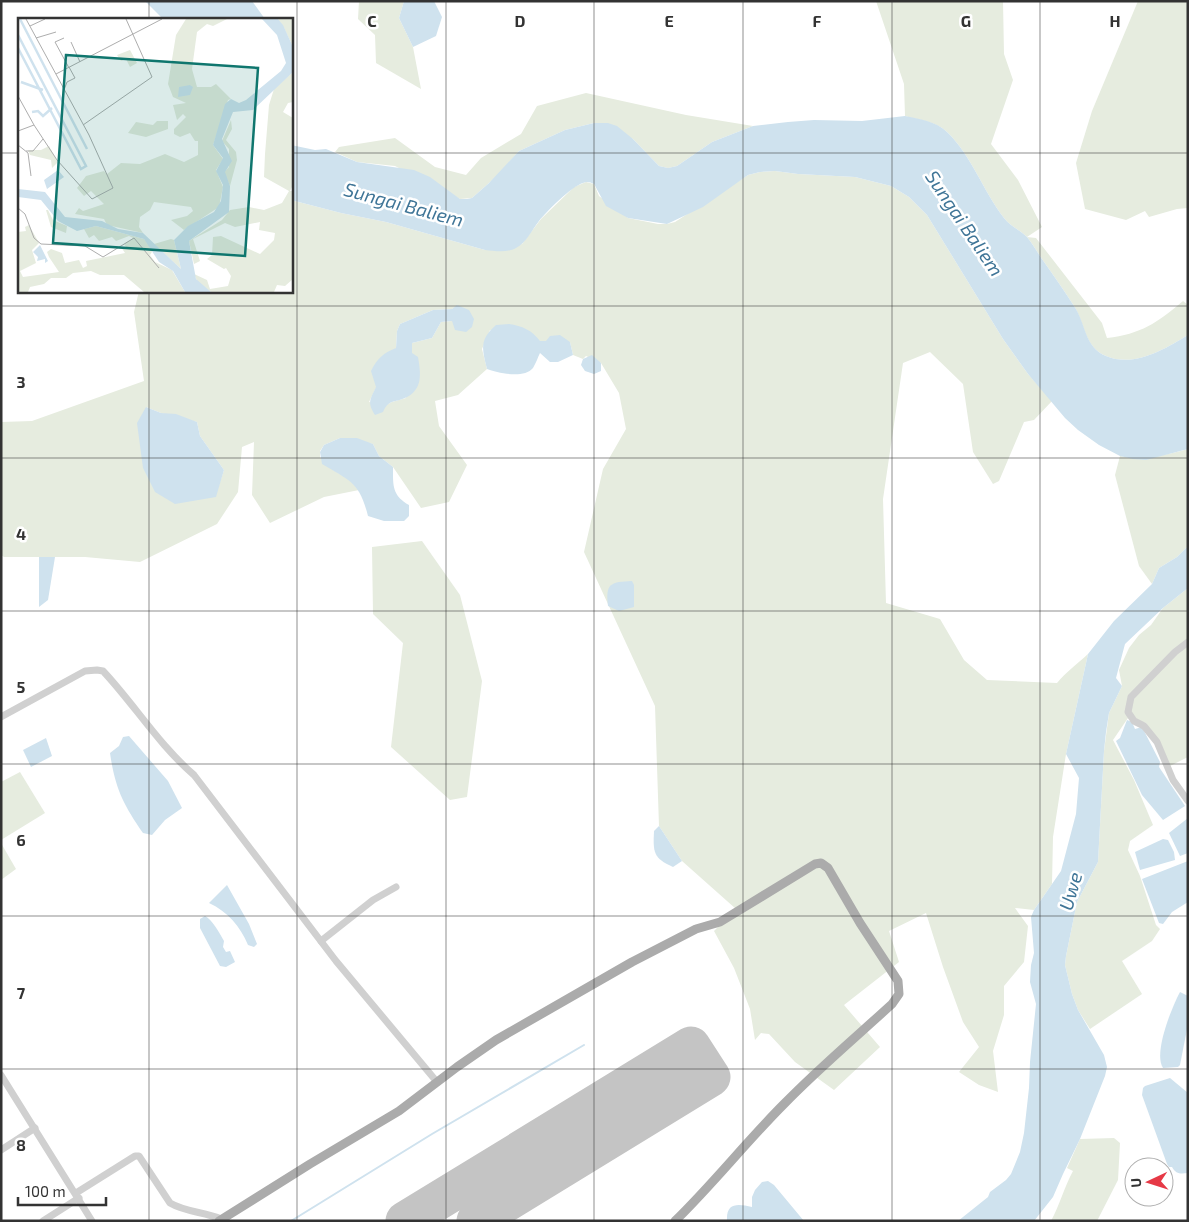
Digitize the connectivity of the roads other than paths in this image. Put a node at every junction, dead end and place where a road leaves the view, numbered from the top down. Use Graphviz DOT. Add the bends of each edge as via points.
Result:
graph roads {
  1 [pos="1188,642"];
  2 [pos="1,718"];
  3 [pos="1188,801"];
  4 [pos="396,886"];
  5 [pos="321,941"];
  6 [pos="1,1075"];
  7 [pos="437,1082"];
  8 [pos="34,1128"];
  9 [pos="1,1150"];
  10 [pos="77,1196"];
  11 [pos="220,1220"];
  12 [pos="43,1221"];
  13 [pos="92,1221"];
  14 [pos="675,1221"];
  1 -- 3 [label="street" via="1131,697 1128,712 1157,742 1173,780"];
  2 -- 5 [label="street" via="85,671 103,671 194,775"];
  4 -- 5 [label="street"];
  5 -- 7 [label="street"];
  6 -- 8 [label="street"];
  7 -- 11 [label="main road" via="400,1111"];
  7 -- 14 [label="main road" via="496,1040 632,962 696,929 720,922 821,863 828,868 898,981 899,994 784,1104"];
  8 -- 9 [label="street"];
  8 -- 10 [label="street"];
  10 -- 11 [label="street" via="139,1156 170,1203"];
  10 -- 12 [label="street"];
  10 -- 13 [label="street"];
}
